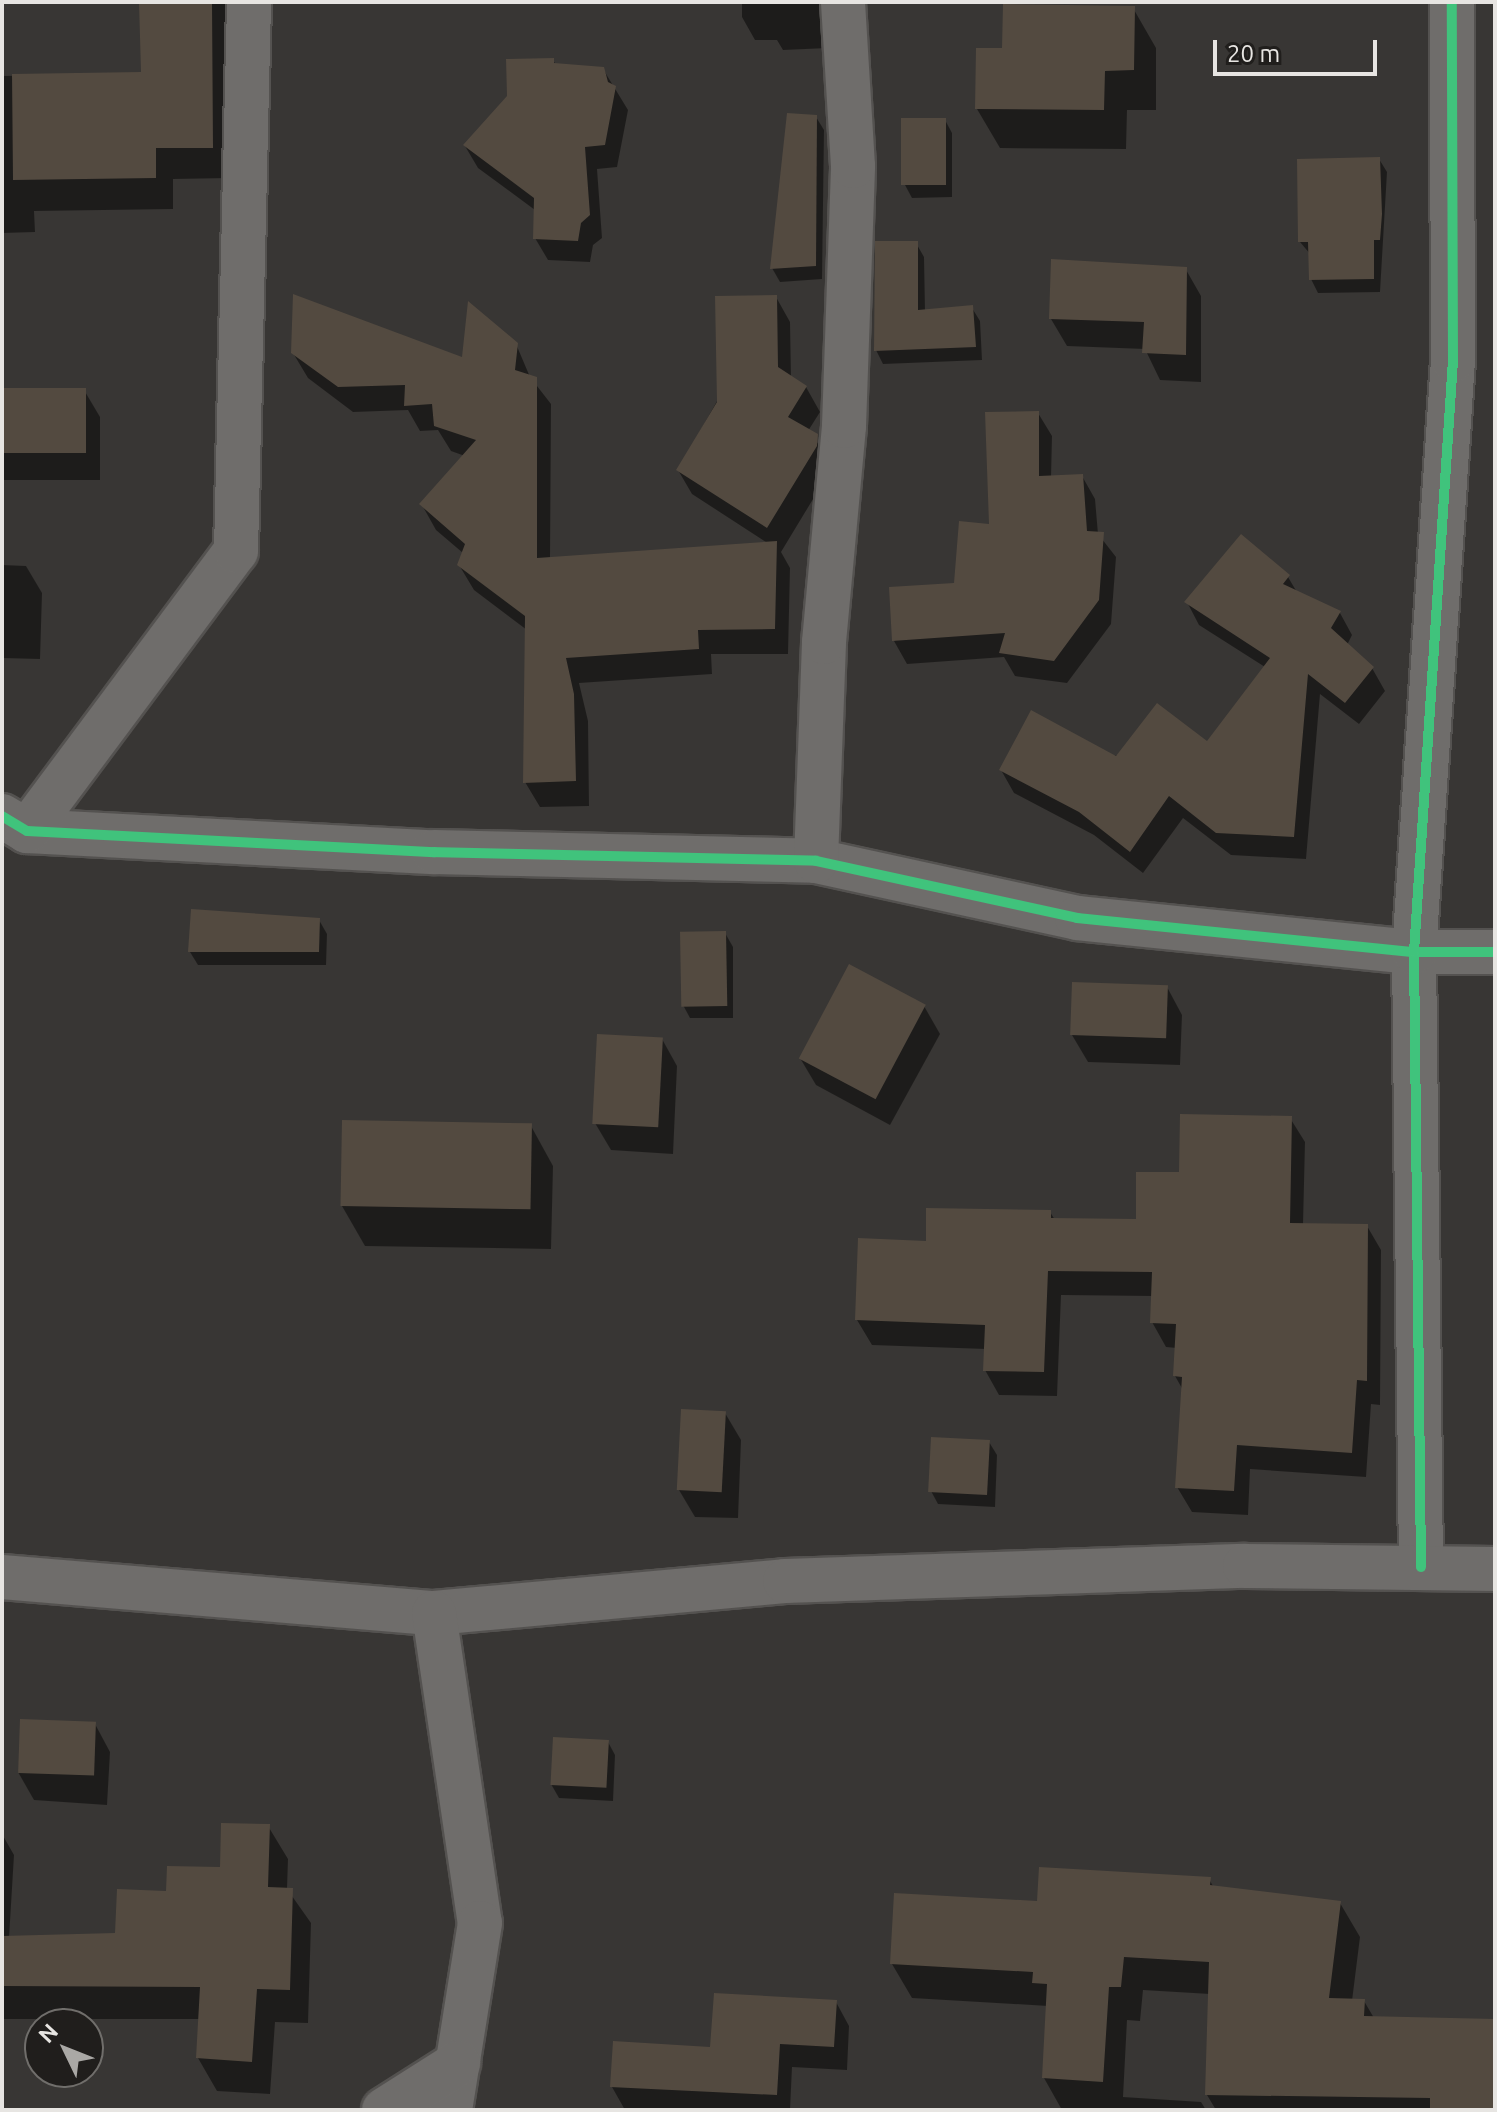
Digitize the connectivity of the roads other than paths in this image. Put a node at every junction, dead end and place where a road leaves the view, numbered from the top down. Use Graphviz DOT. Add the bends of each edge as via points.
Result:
graph roads {
  1 [pos="249,2"];
  2 [pos="843,2"];
  3 [pos="1452,2"];
  4 [pos="15,824"];
  5 [pos="816,861"];
  6 [pos="1414,952"];
  7 [pos="1495,952"];
  8 [pos="1421,1567"];
  9 [pos="1495,1569"];
  10 [pos="2,1577"];
  11 [pos="434,1613"];
  12 [pos="458,2063"];
  13 [pos="384,2110"];
  14 [pos="450,2110"];
  1 -- 4 [label="street" via="236,551"];
  2 -- 5 [label="street" via="853,166 844,426 824,642"];
  3 -- 6 [label="street" via="1453,360"];
  4 -- 5 [label="street" via="434,852"];
  5 -- 6 [label="street" via="1077,918"];
  6 -- 7 [label="street"];
  6 -- 8 [label="street"];
  8 -- 9 [label="street"];
  8 -- 11 [label="street" via="1245,1566 785,1581"];
  10 -- 11 [label="street"];
  11 -- 12 [label="street" via="480,1923"];
  12 -- 13 [label="street"];
  12 -- 14 [label="street"];
}
